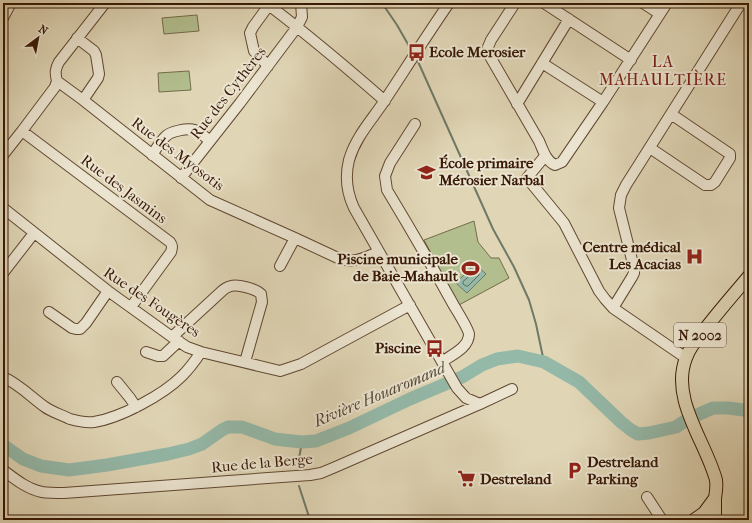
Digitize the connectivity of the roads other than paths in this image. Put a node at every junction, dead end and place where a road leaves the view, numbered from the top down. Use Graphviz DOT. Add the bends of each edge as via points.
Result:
graph roads {
  1 [pos="11,3"];
  2 [pos="105,3"];
  3 [pos="301,3"];
  4 [pos="449,3"];
  5 [pos="515,3"];
  6 [pos="544,3"];
  7 [pos="643,3"];
  8 [pos="667,3"];
  9 [pos="741,3"];
  10 [pos="268,4"];
  11 [pos="660,14"];
  12 [pos="3,18"];
  13 [pos="569,19"];
  14 [pos="297,27"];
  15 [pos="77,38"];
  16 [pos="631,60"];
  17 [pos="542,63"];
  18 [pos="268,66"];
  19 [pos="57,80"];
  20 [pos="83,100"];
  21 [pos="384,101"];
  22 [pos="603,102"];
  23 [pos="517,104"];
  24 [pos="672,114"];
  25 [pos="415,124"];
  26 [pos="22,131"];
  27 [pos="210,141"];
  28 [pos="650,148"];
  29 [pos="3,155"];
  30 [pos="152,155"];
  31 [pos="545,156"];
  32 [pos="181,178"];
  33 [pos="3,208"];
  34 [pos="34,233"];
  35 [pos="295,238"];
  36 [pos="378,252"];
  37 [pos="280,266"];
  38 [pos="3,273"];
  39 [pos="749,276"];
  40 [pos="108,291"];
  41 [pos="410,305"];
  42 [pos="131,307"];
  43 [pos="613,308"];
  44 [pos="49,312"];
  45 [pos="176,339"];
  46 [pos="146,352"];
  47 [pos="201,352"];
  48 [pos="686,358"];
  49 [pos="245,362"];
  50 [pos="442,362"];
  51 [pos="3,377"];
  52 [pos="117,382"];
  53 [pos="512,389"];
  54 [pos="480,404"];
  55 [pos="136,407"];
  56 [pos="3,470"];
  57 [pos="646,498"];
  58 [pos="715,498"];
  59 [pos="662,520"];
  60 [pos="694,520"];
  61 [pos="714,520"];
  1 -- 12 [label="street"];
  2 -- 15 [label="street"];
  3 -- 14 [label="street" via="302,17"];
  4 -- 21 [label="street"];
  5 -- 23 [label="street" via="494,35 488,50"];
  6 -- 13 [label="street"];
  7 -- 11 [label="street"];
  8 -- 11 [label="street"];
  9 -- 24 [label="street"];
  10 -- 14 [label="street"];
  10 -- 18 [label="street" via="250,33 254,51"];
  11 -- 16 [label="street"];
  13 -- 16 [label="street"];
  13 -- 17 [label="street"];
  14 -- 18 [label="street, Rue des Cythères"];
  14 -- 21 [label="street"];
  15 -- 19 [label="street" via="56,67"];
  15 -- 20 [label="street" via="94,51 99,68 98,78"];
  16 -- 22 [label="street"];
  17 -- 22 [label="street"];
  17 -- 23 [label="street"];
  18 -- 27 [label="street, Rue des Cythères"];
  19 -- 20 [label="street, Rue des Myosotis"];
  19 -- 26 [label="street" via="55,87"];
  20 -- 30 [label="street, Rue des Myosotis"];
  21 -- 36 [label="street" via="360,135 347,170 350,199"];
  22 -- 31 [label="street" via="562,162 555,165"];
  23 -- 31 [label="street"];
  24 -- 28 [label="street"];
  24 -- 28 [label="street" via="730,154 719,176 713,184 705,185"];
  25 -- 50 [label="street" via="390,163 385,176 387,190 469,334 463,348"];
  26 -- 29 [label="street"];
  26 -- 42 [label="street, Rue des Jasmins" via="172,245 171,252"];
  27 -- 30 [label="street" via="194,130 174,131 165,137"];
  27 -- 32 [label="street, Rue des Cythères"];
  28 -- 43 [label="street" via="621,195 619,208 634,273"];
  30 -- 32 [label="street, Rue des Myosotis"];
  31 -- 43 [label="street" via="527,178 564,223 599,291"];
  32 -- 35 [label="street, Rue des Myosotis" via="210,200"];
  33 -- 34 [label="street, Rue des Fougères"];
  34 -- 38 [label="street"];
  34 -- 40 [label="street, Rue des Fougères"];
  35 -- 36 [label="street, Rue des Myosotis" via="340,260 357,260"];
  35 -- 37 [label="street"];
  36 -- 41 [label="street"];
  39 -- 48 [label="main road, N 2002" via="709,323"];
  40 -- 42 [label="street, Rue des Fougères"];
  40 -- 44 [label="street" via="80,330 72,328"];
  41 -- 49 [label="street, Rue des Fougères" via="302,364 280,371"];
  41 -- 50 [label="street"];
  42 -- 45 [label="street, Rue des Fougères"];
  43 -- 48 [label="street"];
  45 -- 46 [label="street" via="163,356"];
  45 -- 47 [label="street, Rue des Fougères" via="187,347"];
  45 -- 49 [label="street" via="226,288 237,286 255,290 262,294 262,302"];
  47 -- 49 [label="street, Rue des Fougères"];
  47 -- 55 [label="street" via="182,377"];
  48 -- 58 [label="main road, N 2002" via="682,385 687,406 716,481"];
  50 -- 54 [label="street" via="466,398"];
  51 -- 55 [label="street" via="46,408 70,419 92,422 110,418"];
  52 -- 55 [label="street"];
  53 -- 54 [label="street, Rue de la Berge"];
  54 -- 56 [label="street, Rue de la Berge" via="333,468 310,475 49,493 31,489"];
  57 -- 59 [label="street"];
  58 -- 60 [label="main road" via="704,513"];
  58 -- 61 [label="main road, N 2002"];
}
